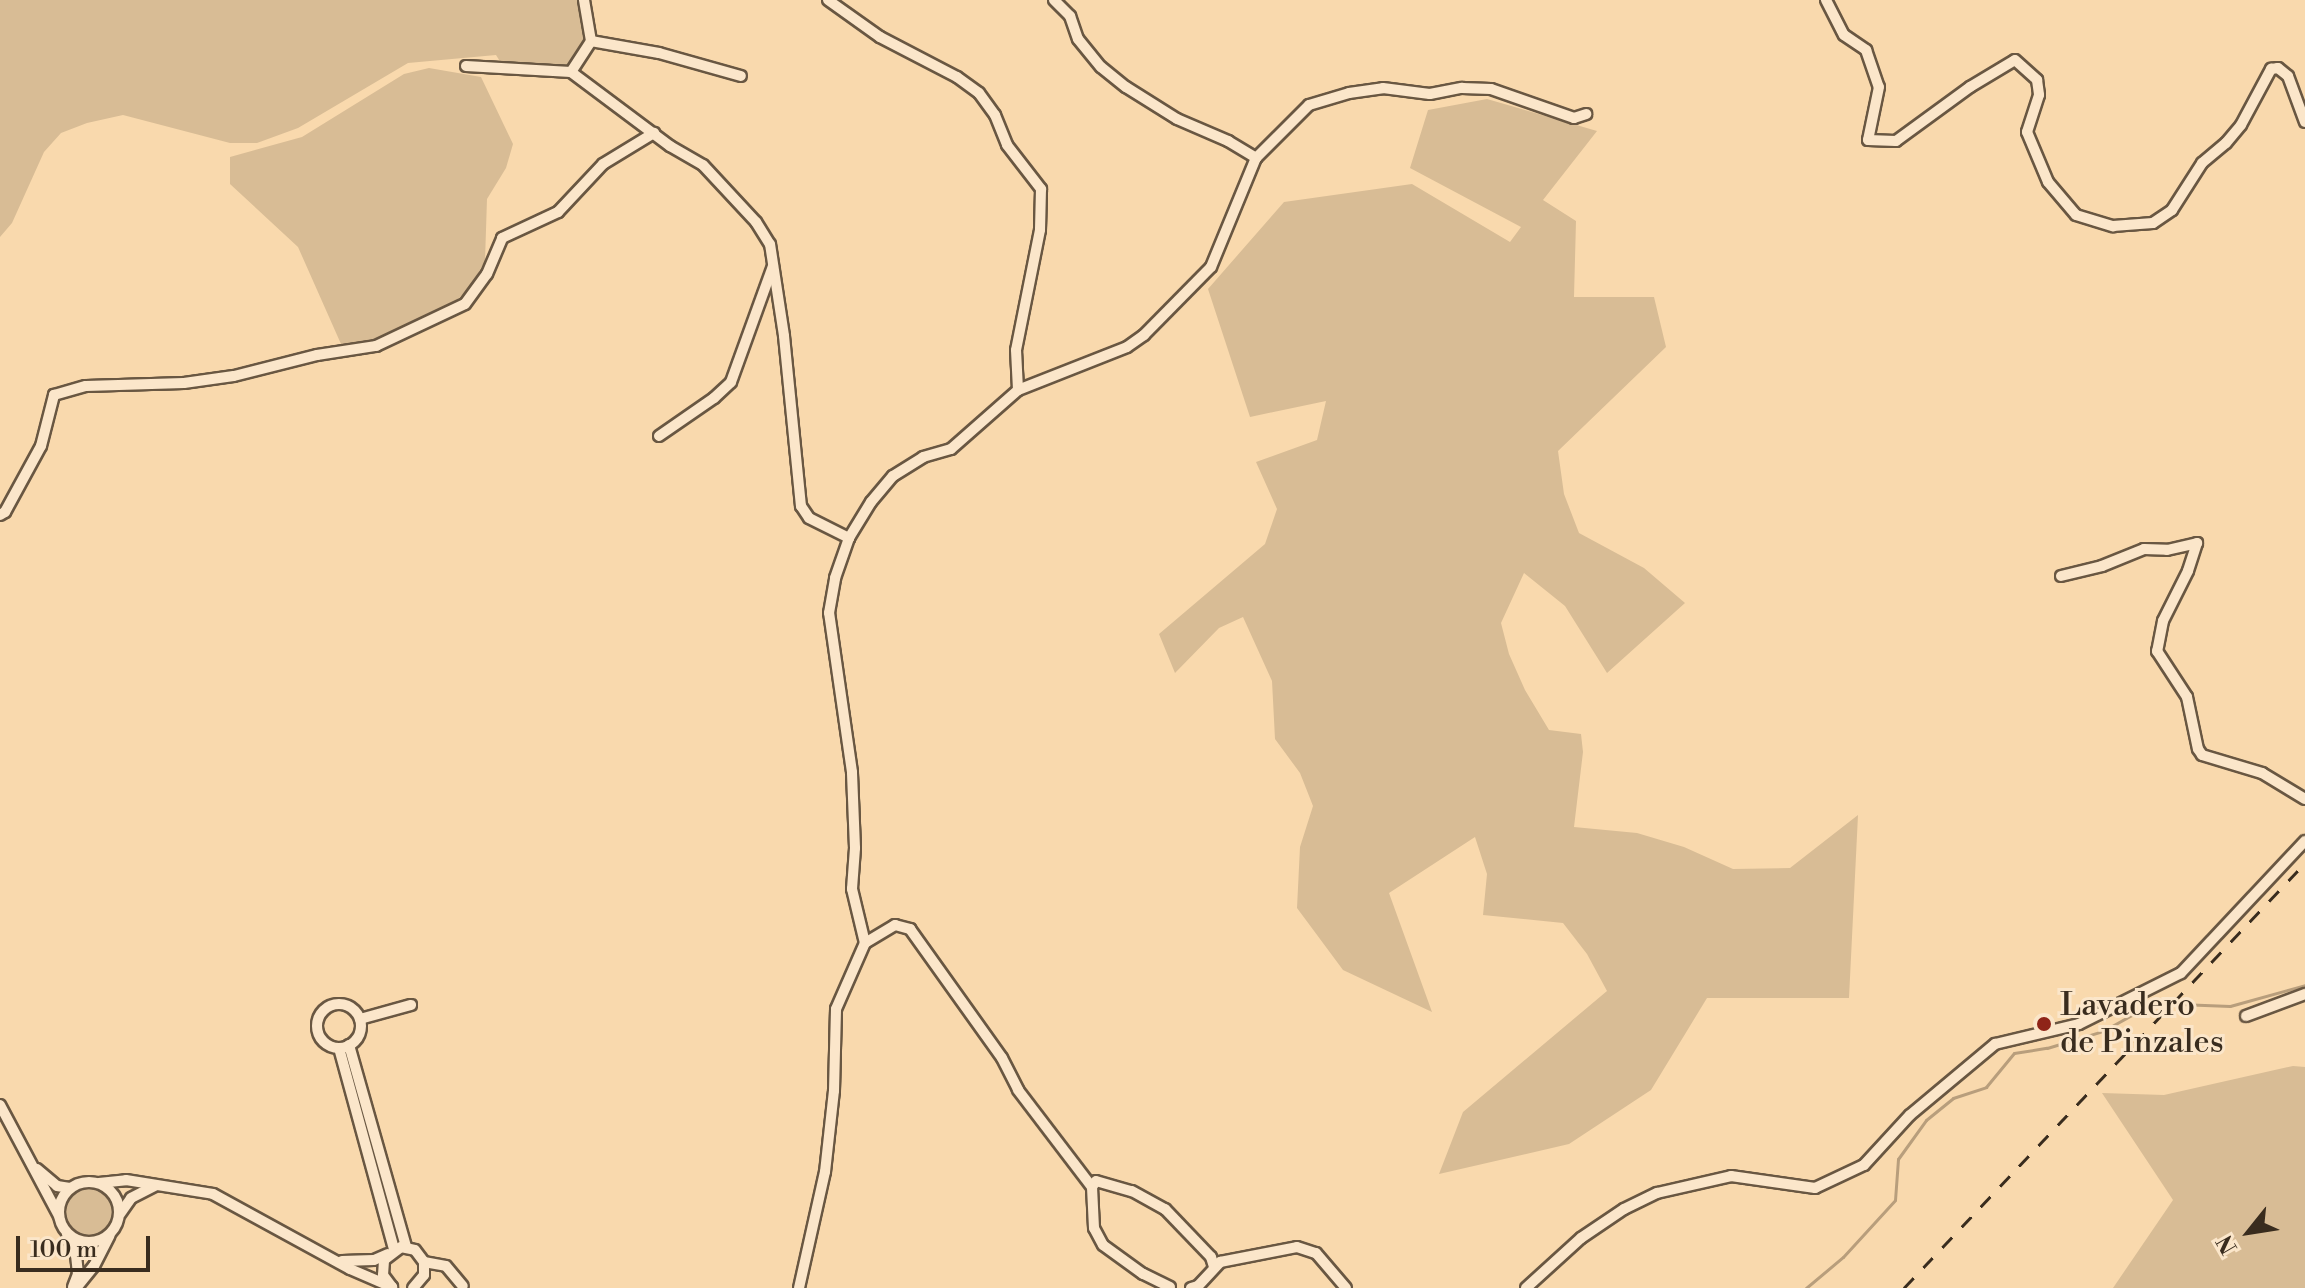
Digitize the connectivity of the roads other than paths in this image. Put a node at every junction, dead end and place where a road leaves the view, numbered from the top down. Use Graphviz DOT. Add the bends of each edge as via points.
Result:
graph roads {
  1 [pos="584,0"];
  2 [pos="828,0"];
  3 [pos="1054,0"];
  4 [pos="1826,0"];
  5 [pos="591,41"];
  6 [pos="466,66"];
  7 [pos="571,72"];
  8 [pos="741,76"];
  9 [pos="1586,114"];
  10 [pos="2305,122"];
  11 [pos="654,133"];
  12 [pos="1256,158"];
  13 [pos="774,264"];
  14 [pos="1018,390"];
  15 [pos="659,436"];
  16 [pos="0,515"];
  17 [pos="849,538"];
  18 [pos="2061,576"];
  19 [pos="2305,799"];
  20 [pos="2305,841"];
  21 [pos="865,943"];
  22 [pos="2305,994"];
  23 [pos="411,1005"];
  24 [pos="2246,1016"];
  25 [pos="360,1019"];
  26 [pos="344,1046"];
  27 [pos="0,1105"];
  28 [pos="18,1141"];
  29 [pos="99,1183"];
  30 [pos="158,1184"];
  31 [pos="1092,1187"];
  32 [pos="70,1188"];
  33 [pos="59,1216"];
  34 [pos="119,1216"];
  35 [pos="66,1232"];
  36 [pos="110,1233"];
  37 [pos="406,1247"];
  38 [pos="391,1252"];
  39 [pos="336,1260"];
  40 [pos="424,1262"];
  41 [pos="1214,1267"];
  42 [pos="463,1286"];
  43 [pos="74,1288"];
  44 [pos="393,1288"];
  45 [pos="413,1288"];
  46 [pos="799,1288"];
  47 [pos="1171,1288"];
  48 [pos="1191,1288"];
  49 [pos="1346,1288"];
  50 [pos="1526,1288"];
  1 -- 5 [label="street"];
  2 -- 14 [label="street" via="880,37 979,93 1007,145 1041,189 1040,230 1016,350"];
  3 -- 12 [label="street" via="1101,67 1126,87"];
  4 -- 10 [label="street" via="1844,35 1866,50 1879,87 1868,140 1896,141 2015,60 2037,80 2039,95 2027,132 2048,182 2076,215 2113,226 2153,223 2172,210 2202,163 2241,125 2271,69 2288,76"];
  5 -- 7 [label="street"];
  5 -- 8 [label="street"];
  6 -- 7 [label="street"];
  7 -- 11 [label="street"];
  9 -- 12 [label="street" via="1574,118 1491,89 1430,94 1383,88 1309,105"];
  11 -- 13 [label="street" via="703,165 756,222 770,244"];
  11 -- 16 [label="street" via="603,164 558,212 502,238 487,274 465,304 376,346 234,376 86,386 54,395 41,446"];
  12 -- 14 [label="street" via="1211,267 1162,317 1127,347"];
  13 -- 15 [label="street" via="731,382"];
  13 -- 17 [label="street" via="801,506 809,518"];
  14 -- 17 [label="street" via="951,449 923,457 893,476"];
  17 -- 21 [label="street" via="829,613 852,772 852,889"];
  18 -- 19 [label="street" via="2144,549 2197,543 2163,621 2157,651 2187,697 2198,749 2202,755 2262,773"];
  20 -- 50 [label="street" via="2181,973 2079,1024 1995,1044 1910,1115 1864,1165 1815,1188 1731,1176 1657,1193 1581,1238"];
  21 -- 31 [label="street" via="895,925 910,929 1002,1058 1018,1090"];
  21 -- 46 [label="street" via="836,1009 825,1172"];
  22 -- 24 [label="street"];
  23 -- 25 [label="street"];
  25 -- 26 [label="street" via="360,1033"];
  25 -- 26 [label="street" via="344,1005 323,1011 319,1033 326,1044"];
  26 -- 37 [label="street"];
  26 -- 38 [label="street"];
  27 -- 28 [label="street"];
  28 -- 32 [label="street" via="40,1174"];
  28 -- 33 [label="street"];
  29 -- 30 [label="street"];
  29 -- 32 [label="street"];
  29 -- 34 [label="street" via="114,1196"];
  30 -- 34 [label="street" via="131,1198"];
  30 -- 39 [label="street" via="213,1194"];
  31 -- 41 [label="street" via="1096,1181 1132,1191 1165,1209 1211,1257"];
  31 -- 47 [label="street" via="1094,1228 1103,1245"];
  32 -- 33 [label="street"];
  33 -- 35 [label="street"];
  34 -- 36 [label="street"];
  35 -- 36 [label="street" via="82,1242"];
  35 -- 43 [label="street" via="76,1255"];
  36 -- 43 [label="street" via="94,1266"];
  37 -- 38 [label="street"];
  37 -- 40 [label="street"];
  38 -- 39 [label="street" via="354,1262"];
  38 -- 44 [label="street" via="382,1268"];
  39 -- 44 [label="street"];
  40 -- 42 [label="street" via="446,1266"];
  40 -- 45 [label="street" via="424,1275"];
  41 -- 48 [label="street"];
  41 -- 49 [label="street" via="1297,1247 1316,1253"];
}
